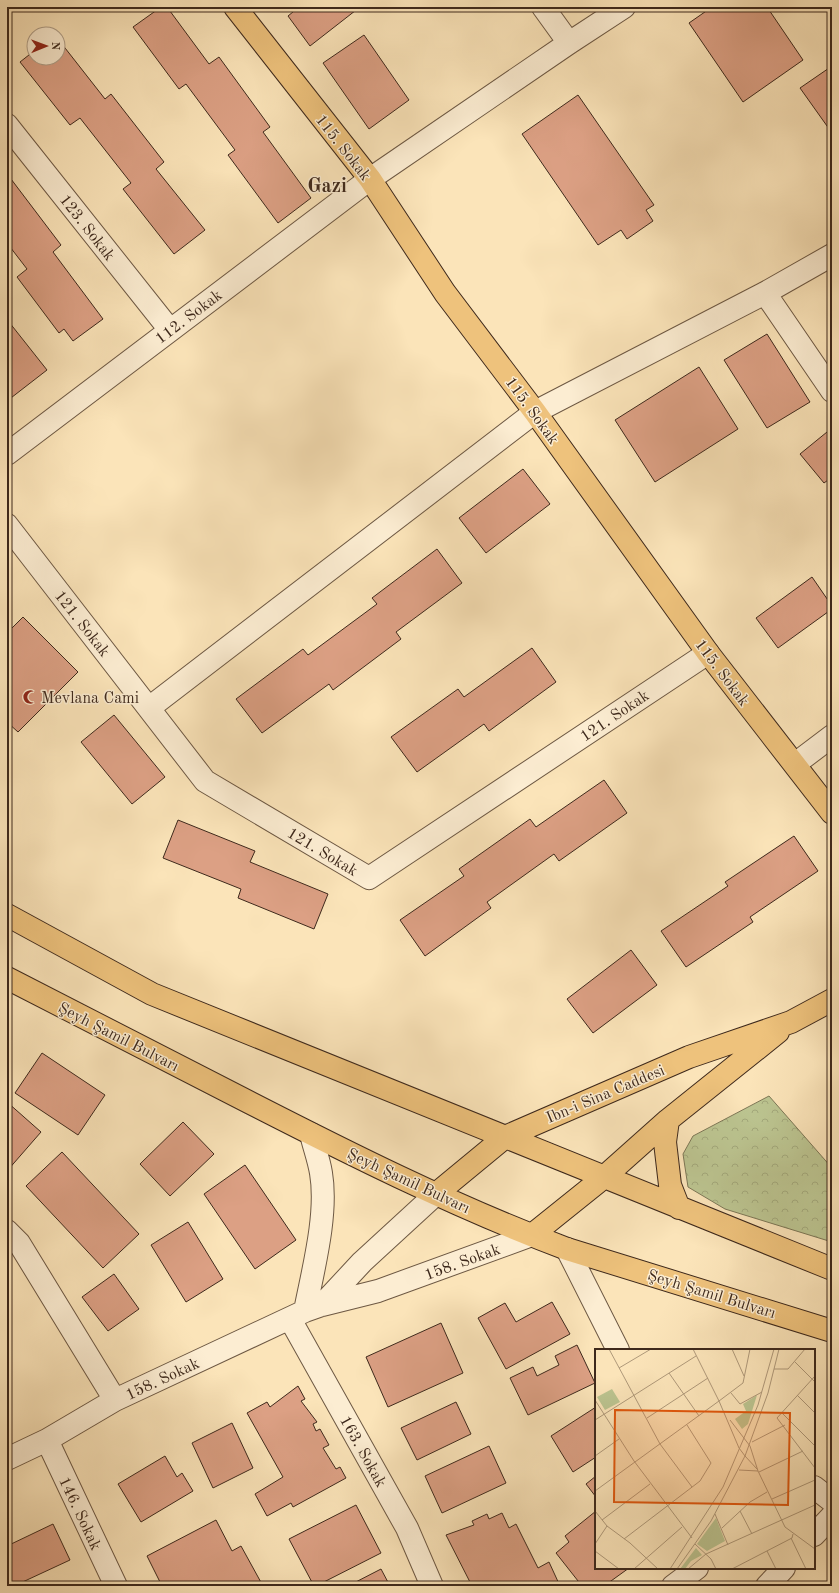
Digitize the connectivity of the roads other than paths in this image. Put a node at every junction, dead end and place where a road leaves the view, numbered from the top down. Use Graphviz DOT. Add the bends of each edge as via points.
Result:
graph roads {
  1 [pos="235,7"];
  2 [pos="543,7"];
  3 [pos="624,7"];
  4 [pos="569,43"];
  5 [pos="7,124"];
  6 [pos="370,180"];
  7 [pos="832,255"];
  8 [pos="766,293"];
  9 [pos="170,330"];
  10 [pos="832,391"];
  11 [pos="535,412"];
  12 [pos="7,454"];
  13 [pos="7,525"];
  14 [pos="708,653"];
  15 [pos="149,708"];
  16 [pos="832,736"];
  17 [pos="795,764"];
  18 [pos="832,813"];
  19 [pos="7,915"];
  20 [pos="7,978"];
  21 [pos="832,1000"];
  22 [pos="791,1022"];
  23 [pos="668,1120"];
  24 [pos="311,1134"];
  25 [pos="505,1137"];
  26 [pos="603,1178"];
  27 [pos="436,1194"];
  28 [pos="679,1208"];
  29 [pos="7,1231"];
  30 [pos="532,1235"];
  31 [pos="567,1248"];
  32 [pos="832,1269"];
  33 [pos="305,1312"];
  34 [pos="832,1331"];
  35 [pos="618,1349"];
  36 [pos="115,1400"];
  37 [pos="47,1440"];
  38 [pos="7,1459"];
  39 [pos="815,1488"];
  40 [pos="832,1501"];
  41 [pos="832,1516"];
  42 [pos="815,1535"];
  43 [pos="696,1569"];
  44 [pos="783,1569"];
  45 [pos="116,1586"];
  46 [pos="432,1586"];
  47 [pos="673,1586"];
  48 [pos="767,1586"];
  1 -- 6 [label="main road, 115. Sokak"];
  2 -- 4 [label="street"];
  3 -- 4 [label="street, 112. Sokak"];
  4 -- 6 [label="street, 112. Sokak"];
  5 -- 9 [label="street, 123. Sokak"];
  6 -- 9 [label="street, 112. Sokak"];
  6 -- 11 [label="main road, 115. Sokak" via="445,293"];
  7 -- 8 [label="street"];
  8 -- 10 [label="street"];
  8 -- 11 [label="street"];
  9 -- 12 [label="street, 112. Sokak"];
  11 -- 14 [label="main road, 115. Sokak"];
  11 -- 15 [label="street"];
  13 -- 15 [label="street, 121. Sokak"];
  14 -- 15 [label="street, 121. Sokak" via="369,878 204,781"];
  14 -- 17 [label="main road, 115. Sokak"];
  16 -- 17 [label="street"];
  17 -- 18 [label="main road, 115. Sokak"];
  19 -- 25 [label="main road" via="152,994"];
  20 -- 24 [label="main road, Şeyh Şamil Bulvarı"];
  21 -- 22 [label="main road, Ibn-i Sina Caddesi"];
  22 -- 23 [label="main road, Ibn-i Sina Caddesi"];
  22 -- 25 [label="main road, Ibn-i Sina Caddesi" via="689,1057"];
  23 -- 26 [label="main road, Ibn-i Sina Caddesi"];
  23 -- 28 [label="main road" via="666,1142 670,1185"];
  24 -- 27 [label="main road, Şeyh Şamil Bulvarı"];
  24 -- 33 [label="street" via="321,1174 322,1207"];
  25 -- 26 [label="main road"];
  25 -- 27 [label="main road, Ibn-i Sina Caddesi"];
  26 -- 28 [label="main road"];
  26 -- 30 [label="main road, Ibn-i Sina Caddesi"];
  27 -- 30 [label="main road, Şeyh Şamil Bulvarı"];
  27 -- 33 [label="street, 158. Sokak"];
  28 -- 32 [label="main road"];
  29 -- 36 [label="street" via="19,1243"];
  30 -- 31 [label="main road, Şeyh Şamil Bulvarı"];
  30 -- 33 [label="street, 158. Sokak" via="378,1291"];
  31 -- 34 [label="main road, Şeyh Şamil Bulvarı"];
  31 -- 35 [label="street"];
  33 -- 36 [label="street, 158. Sokak"];
  33 -- 46 [label="street, 163. Sokak"];
  36 -- 37 [label="street, 158. Sokak"];
  37 -- 38 [label="street, 158. Sokak"];
  37 -- 45 [label="street, 146. Sokak"];
  39 -- 40 [label="street"];
  41 -- 42 [label="street"];
  43 -- 47 [label="street"];
  44 -- 48 [label="street"];
}
